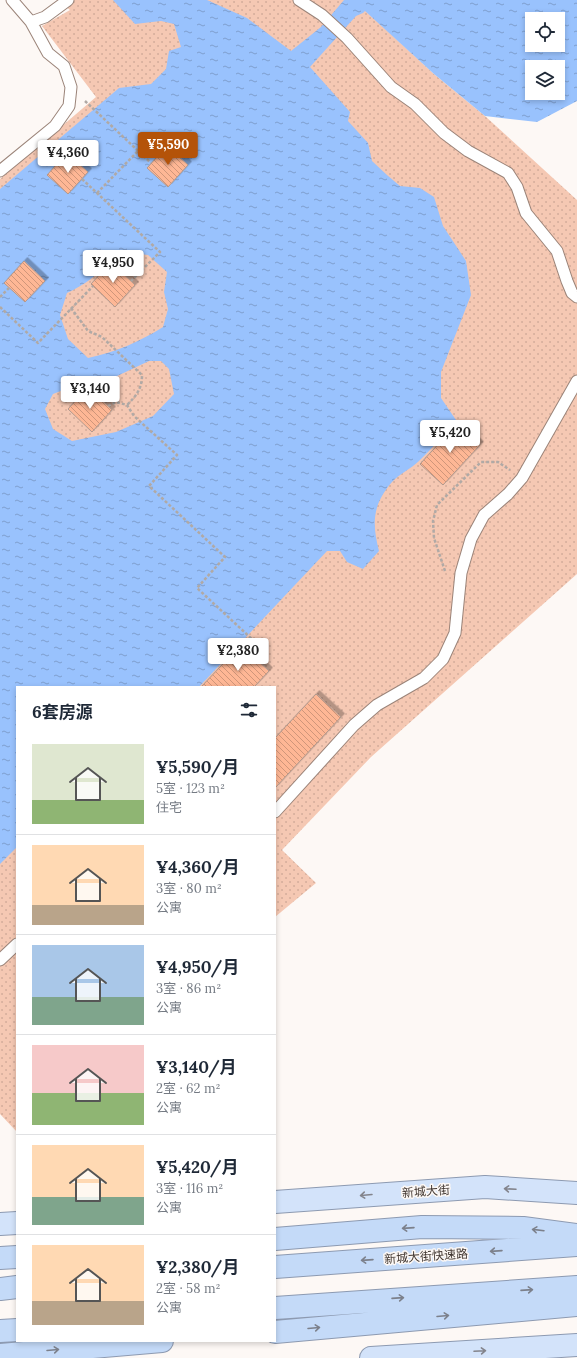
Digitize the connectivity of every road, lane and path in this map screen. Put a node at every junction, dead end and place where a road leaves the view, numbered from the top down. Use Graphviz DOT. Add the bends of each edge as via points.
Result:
graph roads {
  1 [pos="12,0"];
  2 [pos="68,0"];
  3 [pos="299,0"];
  4 [pos="31,22"];
  5 [pos="89,104"];
  6 [pos="138,151"];
  7 [pos="151,163"];
  8 [pos="0,171"];
  9 [pos="82,179"];
  10 [pos="97,193"];
  11 [pos="132,281"];
  12 [pos="93,286"];
  13 [pos="9,288"];
  14 [pos="0,297"];
  15 [pos="577,297"];
  16 [pos="0,307"];
  17 [pos="71,308"];
  18 [pos="577,382"];
  19 [pos="126,405"];
  20 [pos="108,406"];
  21 [pos="522,478"];
  22 [pos="446,578"];
  23 [pos="253,640"];
  24 [pos="276,811"];
  25 [pos="16,945"];
  26 [pos="0,960"];
  27 [pos="577,1193"];
  28 [pos="276,1202"];
  29 [pos="16,1223"];
  30 [pos="0,1224"];
  31 [pos="577,1235"];
  32 [pos="276,1239"];
  33 [pos="577,1245"];
  34 [pos="16,1257"];
  35 [pos="0,1258"];
  36 [pos="276,1267"];
  37 [pos="16,1287"];
  38 [pos="577,1287"];
  39 [pos="0,1289"];
  40 [pos="577,1305"];
  41 [pos="276,1308"];
  42 [pos="16,1330"];
  43 [pos="0,1331"];
  44 [pos="276,1332"];
  45 [pos="150,1342"];
  46 [pos="577,1345"];
  47 [pos="0,1355"];
  48 [pos="371,1358"];
  1 -- 4 [label="lane"];
  2 -- 4 [label="lane" via="45,17"];
  3 -- 15 [label="lane" via="322,15 347,38 391,87 415,104 444,133 468,151 508,173 517,187 526,214 557,251 572,293"];
  4 -- 8 [label="lane" via="48,53 64,66 71,87 69,106 55,126"];
  5 -- 6 [label="path"];
  6 -- 7 [label="path"];
  6 -- 10 [label="path"];
  9 -- 10 [label="path"];
  10 -- 11 [label="path" via="160,252"];
  12 -- 17 [label="path"];
  13 -- 14 [label="path"];
  16 -- 17 [label="path" via="38,343"];
  17 -- 19 [label="path" via="88,331 102,337 142,375 142,385"];
  18 -- 21 [label="lane"];
  19 -- 20 [label="path" via="116,402"];
  19 -- 23 [label="path" via="134,416 176,455 149,486 226,557 197,588"];
  21 -- 22 [label="path" via="498,462 481,462 437,505 433,521 434,538"];
  21 -- 24 [label="lane" via="484,515 471,539 461,573 455,633 443,659 424,678 377,705 354,724"];
  25 -- 26 [label="lane"];
  27 -- 28 [label="main road, 新城大街, one-way" via="485,1187"];
  29 -- 30 [label="main road"];
  31 -- 32 [label="highway, one-way" via="523,1228 422,1227"];
  33 -- 36 [label="highway, 新城大街快速路, one-way"];
  34 -- 35 [label="highway"];
  37 -- 39 [label="highway"];
  41 -- 38 [label="highway, one-way"];
  44 -- 40 [label="highway, one-way"];
  42 -- 43 [label="highway"];
  47 -- 45 [label="highway, one-way"];
  48 -- 46 [label="main road, one-way"];
}
